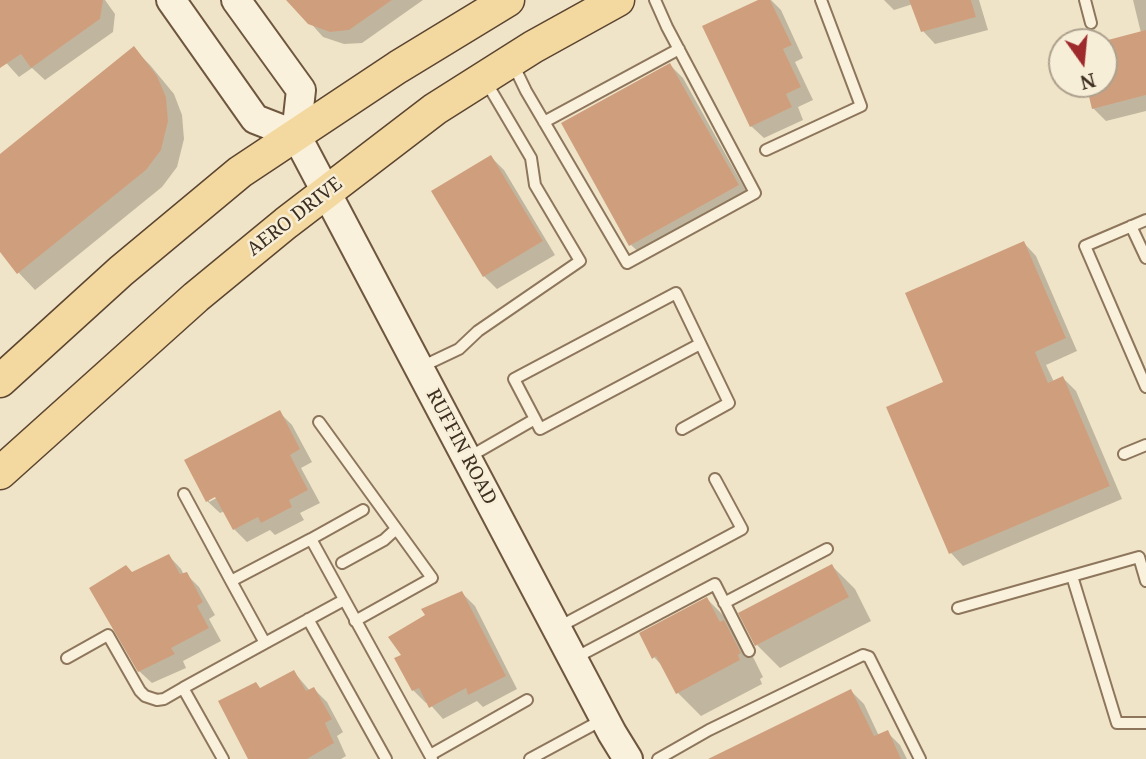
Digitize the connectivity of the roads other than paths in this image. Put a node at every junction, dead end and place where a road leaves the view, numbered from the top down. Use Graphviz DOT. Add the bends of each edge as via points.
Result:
graph roads {
  1 [pos="171,0"];
  2 [pos="236,0"];
  3 [pos="508,0"];
  4 [pos="618,0"];
  5 [pos="655,0"];
  6 [pos="821,0"];
  7 [pos="1084,0"];
  8 [pos="1091,23"];
  9 [pos="679,50"];
  10 [pos="511,61"];
  11 [pos="484,78"];
  12 [pos="544,121"];
  13 [pos="296,135"];
  14 [pos="766,150"];
  15 [pos="326,191"];
  16 [pos="1146,219"];
  17 [pos="1132,226"];
  18 [pos="1146,258"];
  19 [pos="701,344"];
  20 [pos="419,368"];
  21 [pos="0,381"];
  22 [pos="1146,387"];
  23 [pos="535,419"];
  24 [pos="319,422"];
  25 [pos="682,429"];
  26 [pos="1146,445"];
  27 [pos="1124,454"];
  28 [pos="467,458"];
  29 [pos="0,473"];
  30 [pos="715,479"];
  31 [pos="184,494"];
  32 [pos="363,510"];
  33 [pos="396,529"];
  34 [pos="311,539"];
  35 [pos="827,549"];
  36 [pos="342,563"];
  37 [pos="1072,576"];
  38 [pos="1146,580"];
  39 [pos="231,581"];
  40 [pos="344,600"];
  41 [pos="724,603"];
  42 [pos="958,608"];
  43 [pos="308,619"];
  44 [pos="355,621"];
  45 [pos="556,628"];
  46 [pos="265,643"];
  47 [pos="749,651"];
  48 [pos="67,658"];
  49 [pos="573,659"];
  50 [pos="183,688"];
  51 [pos="527,700"];
  52 [pos="605,719"];
  53 [pos="1146,723"];
  54 [pos="431,757"];
  55 [pos="223,759"];
  56 [pos="386,759"];
  57 [pos="530,759"];
  58 [pos="628,759"];
  59 [pos="658,759"];
  60 [pos="920,759"];
  1 -- 13 [label="main road" via="255,119"];
  2 -- 13 [label="main road" via="301,90"];
  3 -- 13 [label="main road"];
  4 -- 10 [label="main road, AERO DRIVE"];
  5 -- 9 [label="lane"];
  6 -- 14 [label="lane" via="861,106"];
  7 -- 8 [label="lane"];
  9 -- 12 [label="lane"];
  9 -- 12 [label="lane" via="755,193 626,263"];
  10 -- 11 [label="main road, AERO DRIVE"];
  10 -- 12 [label="lane"];
  11 -- 15 [label="main road, AERO DRIVE" via="435,108"];
  11 -- 20 [label="lane" via="531,159 535,185 580,261 458,349"];
  13 -- 15 [label="main road, RUFFIN ROAD"];
  13 -- 21 [label="main road" via="220,188"];
  15 -- 20 [label="main road, RUFFIN ROAD"];
  15 -- 29 [label="main road, AERO DRIVE" via="178,312"];
  16 -- 17 [label="lane"];
  17 -- 18 [label="lane"];
  17 -- 22 [label="lane" via="1086,246"];
  19 -- 23 [label="lane" via="541,429"];
  19 -- 23 [label="lane" via="676,293 514,379"];
  19 -- 25 [label="lane" via="729,403"];
  20 -- 28 [label="main road, RUFFIN ROAD"];
  23 -- 28 [label="lane"];
  24 -- 33 [label="lane"];
  26 -- 27 [label="lane"];
  28 -- 45 [label="main road, RUFFIN ROAD"];
  30 -- 45 [label="lane" via="742,529"];
  31 -- 39 [label="lane"];
  32 -- 34 [label="lane"];
  33 -- 36 [label="lane"];
  33 -- 44 [label="lane" via="432,578"];
  34 -- 39 [label="lane"];
  34 -- 40 [label="lane"];
  35 -- 41 [label="lane"];
  37 -- 38 [label="lane" via="1139,557"];
  37 -- 42 [label="lane"];
  37 -- 53 [label="lane" via="1117,723"];
  39 -- 46 [label="lane"];
  40 -- 43 [label="lane"];
  40 -- 44 [label="lane"];
  41 -- 47 [label="lane"];
  41 -- 49 [label="lane" via="715,584"];
  43 -- 46 [label="lane"];
  43 -- 56 [label="lane"];
  44 -- 54 [label="lane"];
  45 -- 49 [label="main road, RUFFIN ROAD"];
  46 -- 50 [label="lane"];
  48 -- 50 [label="lane" via="108,635 145,696 157,700"];
  49 -- 52 [label="main road, RUFFIN ROAD"];
  50 -- 55 [label="lane"];
  51 -- 54 [label="lane"];
  52 -- 57 [label="lane"];
  52 -- 58 [label="main road, RUFFIN ROAD"];
  59 -- 60 [label="lane" via="863,655 869,657"];
}
